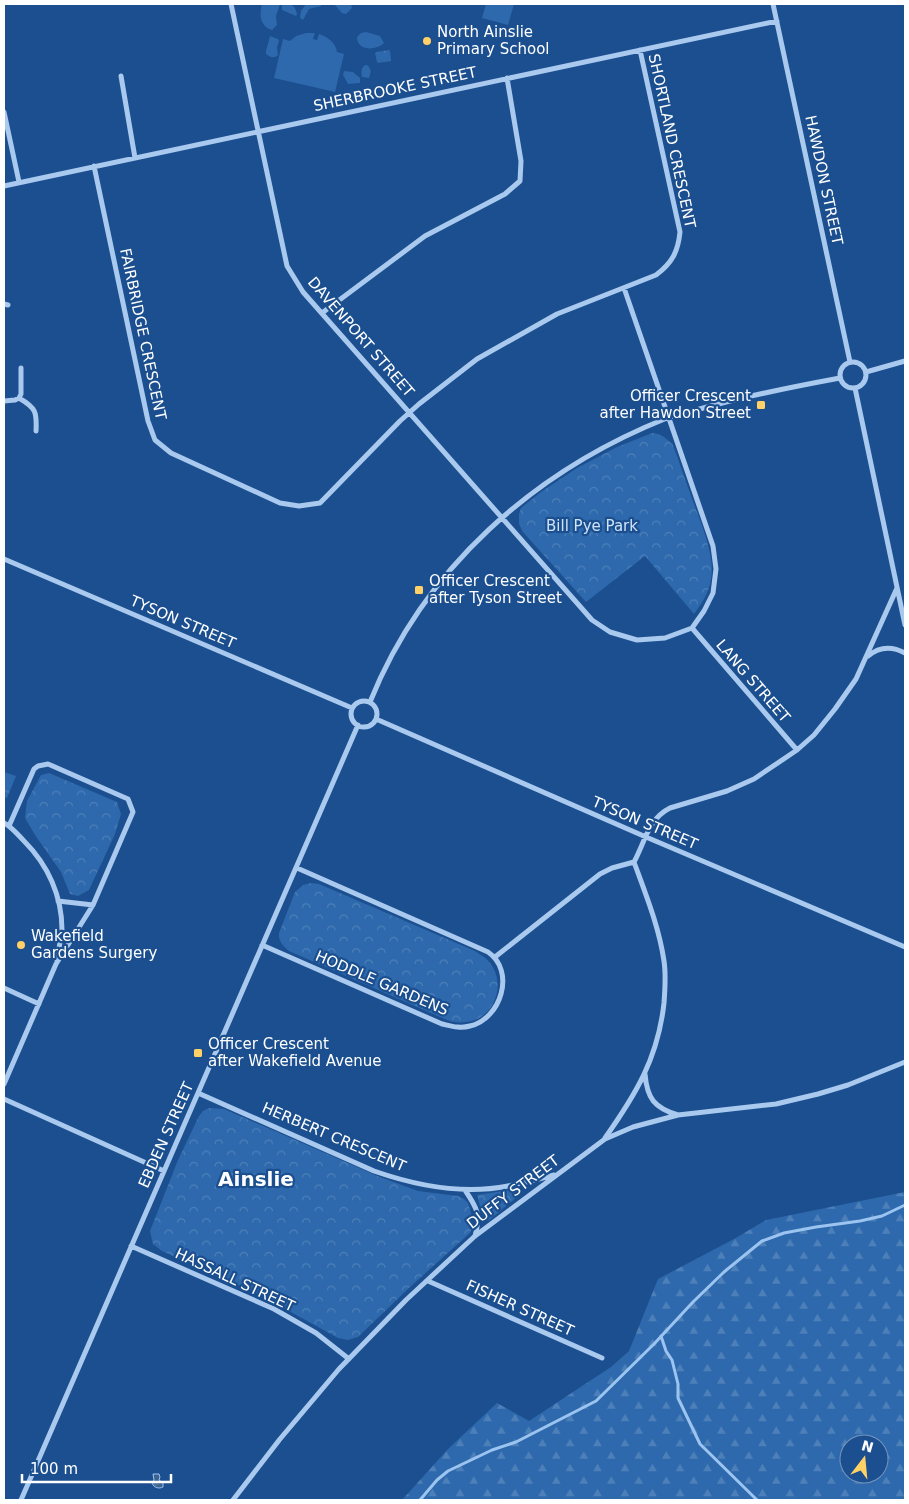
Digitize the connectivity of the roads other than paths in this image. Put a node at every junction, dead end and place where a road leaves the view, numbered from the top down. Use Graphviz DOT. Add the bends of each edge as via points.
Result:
graph roads {
  1 [pos="231,4"];
  2 [pos="773,4"];
  3 [pos="777,21"];
  4 [pos="640,50"];
  5 [pos="121,76"];
  6 [pos="507,78"];
  7 [pos="4,112"];
  8 [pos="258,132"];
  9 [pos="135,158"];
  10 [pos="94,166"];
  11 [pos="19,182"];
  12 [pos="4,186"];
  13 [pos="624,288"];
  14 [pos="322,314"];
  15 [pos="905,361"];
  16 [pos="850,362"];
  17 [pos="21,368"];
  18 [pos="866,372"];
  19 [pos="840,378"];
  20 [pos="855,388"];
  21 [pos="19,398"];
  22 [pos="4,401"];
  23 [pos="409,413"];
  24 [pos="669,418"];
  25 [pos="36,431"];
  26 [pos="502,517"];
  27 [pos="4,559"];
  28 [pos="897,588"];
  29 [pos="905,625"];
  30 [pos="692,628"];
  31 [pos="905,653"];
  32 [pos="866,658"];
  33 [pos="370,702"];
  34 [pos="352,708"];
  35 [pos="376,719"];
  36 [pos="358,725"];
  37 [pos="797,750"];
  38 [pos="6,825"];
  39 [pos="646,837"];
  40 [pos="634,862"];
  41 [pos="296,868"];
  42 [pos="58,901"];
  43 [pos="92,905"];
  44 [pos="262,945"];
  45 [pos="905,947"];
  46 [pos="495,957"];
  47 [pos="56,964"];
  48 [pos="4,988"];
  49 [pos="39,1004"];
  50 [pos="905,1062"];
  51 [pos="645,1074"];
  52 [pos="4,1084"];
  53 [pos="198,1093"];
  54 [pos="4,1099"];
  55 [pos="678,1115"];
  56 [pos="604,1139"];
  57 [pos="164,1171"];
  58 [pos="557,1174"];
  59 [pos="465,1190"];
  60 [pos="475,1236"];
  61 [pos="131,1246"];
  62 [pos="428,1281"];
  63 [pos="602,1358"];
  64 [pos="349,1359"];
  65 [pos="21,1500"];
  66 [pos="233,1500"];
  1 -- 8 [label="street, DAVENPORT STREET"];
  2 -- 3 [label="street, HAWDON STREET"];
  3 -- 4 [label="street, SHERBROOKE STREET"];
  3 -- 16 [label="street, HAWDON STREET"];
  4 -- 6 [label="street, SHERBROOKE STREET"];
  4 -- 13 [label="street, SHORTLAND CRESCENT" via="680,232 676,251 666,268"];
  5 -- 9 [label="street"];
  6 -- 8 [label="street, SHERBROOKE STREET"];
  6 -- 14 [label="street" via="521,161 520,181 505,194 425,236"];
  7 -- 11 [label="street"];
  8 -- 9 [label="street, SHERBROOKE STREET"];
  8 -- 14 [label="street, DAVENPORT STREET" via="286,266"];
  9 -- 10 [label="street, SHERBROOKE STREET"];
  10 -- 11 [label="street, SHERBROOKE STREET"];
  10 -- 23 [label="street, FAIRBRIDGE CRESCENT" via="148,421 155,440 171,453 280,503 299,506 320,503"];
  11 -- 12 [label="street, SHERBROOKE STREET"];
  13 -- 23 [label="street, SHORTLAND CRESCENT" via="557,314 477,359"];
  13 -- 24 [label="street"];
  14 -- 23 [label="street, DAVENPORT STREET"];
  15 -- 18 [label="street"];
  16 -- 18 [label="street" via="860,364"];
  16 -- 19 [label="street" via="843,367"];
  17 -- 21 [label="street"];
  18 -- 20 [label="street" via="864,382"];
  19 -- 20 [label="street" via="846,386"];
  19 -- 24 [label="street" via="731,400"];
  20 -- 28 [label="street"];
  21 -- 22 [label="street"];
  21 -- 25 [label="street" via="35,410"];
  23 -- 26 [label="street, DAVENPORT STREET"];
  24 -- 26 [label="street" via="570,466"];
  24 -- 30 [label="street" via="712,546 716,569 713,593"];
  26 -- 30 [label="street, DAVENPORT STREET" via="592,620 610,632 637,640 665,638"];
  26 -- 33 [label="street" via="441,580 401,638"];
  27 -- 34 [label="street, TYSON STREET"];
  28 -- 29 [label="street"];
  28 -- 32 [label="street"];
  30 -- 37 [label="street, LANG STREET"];
  31 -- 32 [label="street" via="888,648 874,651"];
  32 -- 37 [label="street" via="835,710"];
  33 -- 34 [label="street" via="362,701"];
  33 -- 35 [label="street" via="376,707"];
  34 -- 36 [label="street" via="352,718"];
  35 -- 36 [label="street" via="369,726"];
  35 -- 39 [label="street, TYSON STREET"];
  36 -- 41 [label="street, EBDEN STREET"];
  37 -- 39 [label="street" via="754,779 662,812"];
  38 -- 42 [label="street" via="33,850 50,876"];
  38 -- 43 [label="street" via="38,766 48,764 128,799 133,812"];
  39 -- 40 [label="street"];
  39 -- 45 [label="street, TYSON STREET"];
  40 -- 46 [label="street" via="600,874"];
  40 -- 51 [label="street" via="658,931 665,963 662,1020"];
  41 -- 44 [label="street, EBDEN STREET"];
  41 -- 46 [label="street" via="479,947"];
  42 -- 43 [label="street"];
  42 -- 47 [label="street" via="62,931"];
  43 -- 47 [label="street"];
  44 -- 46 [label="street, HODDLE GARDENS" via="442,1024 462,1028 484,1020 499,1004 503,984"];
  44 -- 53 [label="street, EBDEN STREET"];
  47 -- 49 [label="street"];
  48 -- 49 [label="street"];
  49 -- 52 [label="street"];
  50 -- 55 [label="street, DUFFY STREET" via="848,1085 776,1104"];
  51 -- 55 [label="street" via="651,1100 659,1108"];
  51 -- 56 [label="street"];
  53 -- 57 [label="street, EBDEN STREET"];
  53 -- 59 [label="street, HERBERT CRESCENT" via="399,1180"];
  54 -- 57 [label="street"];
  55 -- 56 [label="street, DUFFY STREET"];
  56 -- 58 [label="street, DUFFY STREET"];
  57 -- 61 [label="street, EBDEN STREET"];
  58 -- 59 [label="street, HERBERT CRESCENT" via="506,1186"];
  58 -- 60 [label="street, DUFFY STREET"];
  59 -- 60 [label="street" via="477,1210 479,1222"];
  60 -- 62 [label="street, DUFFY STREET"];
  61 -- 64 [label="street, HASSALL STREET" via="274,1309"];
  61 -- 65 [label="street, EBDEN STREET"];
  62 -- 63 [label="street, FISHER STREET"];
  62 -- 64 [label="street, DUFFY STREET"];
  64 -- 66 [label="street, DUFFY STREET" via="292,1424"];
}
